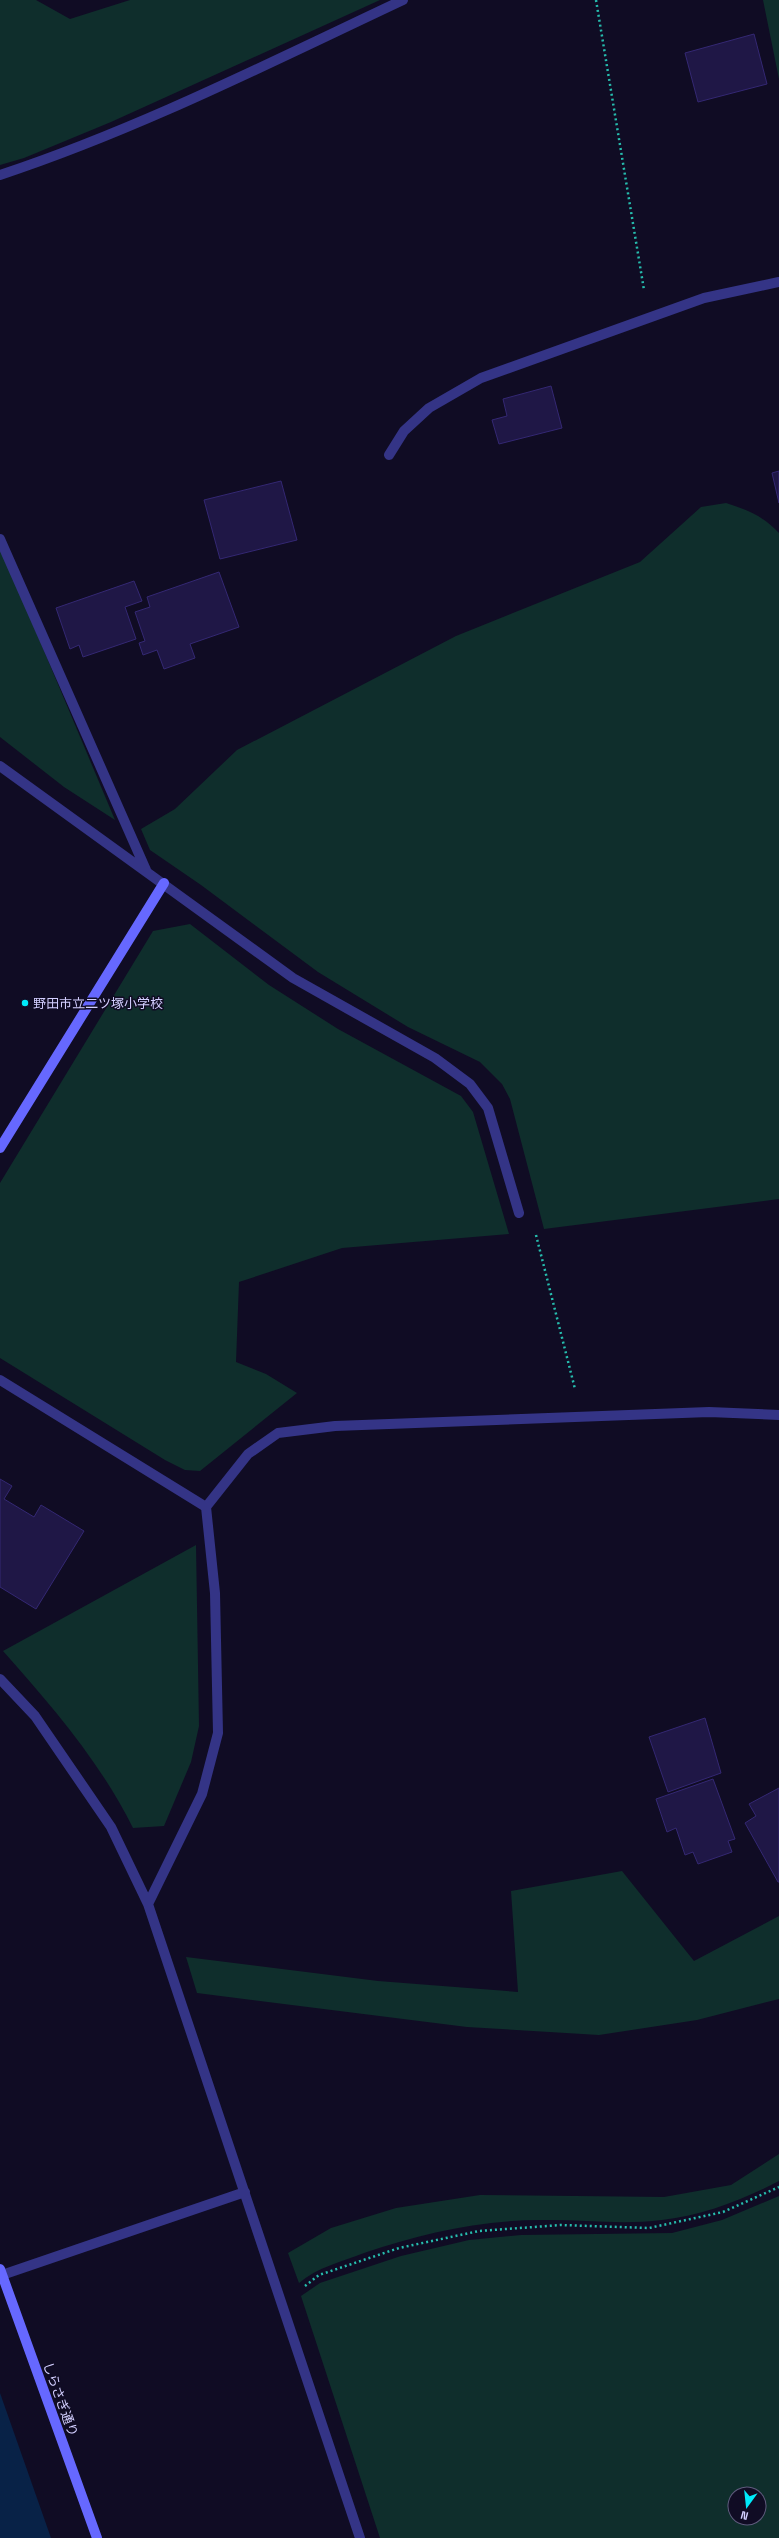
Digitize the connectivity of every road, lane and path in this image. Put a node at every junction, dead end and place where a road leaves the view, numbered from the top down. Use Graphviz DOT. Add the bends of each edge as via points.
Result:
graph roads {
  1 [pos="403,0"];
  2 [pos="596,0"];
  3 [pos="0,175"];
  4 [pos="779,282"];
  5 [pos="649,318"];
  6 [pos="389,455"];
  7 [pos="0,539"];
  8 [pos="0,766"];
  9 [pos="146,870"];
  10 [pos="164,883"];
  11 [pos="0,1148"];
  12 [pos="519,1213"];
  13 [pos="0,1380"];
  14 [pos="779,1415"];
  15 [pos="582,1417"];
  16 [pos="206,1507"];
  17 [pos="0,1679"];
  18 [pos="148,1904"];
  19 [pos="779,2187"];
  20 [pos="245,2192"];
  21 [pos="1,2272"];
  22 [pos="282,2304"];
  23 [pos="97,2538"];
  24 [pos="360,2538"];
  1 -- 3 [label="street" via="61,155"];
  2 -- 5 [label="path"];
  4 -- 5 [label="street" via="704,298"];
  5 -- 6 [label="street" via="481,378 429,408 404,431"];
  7 -- 9 [label="street"];
  8 -- 9 [label="street"];
  9 -- 10 [label="street"];
  10 -- 11 [label="street"];
  10 -- 12 [label="street" via="293,978 435,1058 470,1084 488,1108"];
  12 -- 15 [label="path" via="534,1228"];
  13 -- 16 [label="street"];
  14 -- 15 [label="street" via="710,1412"];
  15 -- 16 [label="street" via="335,1426 278,1433 248,1454"];
  16 -- 18 [label="street" via="215,1593 218,1733 202,1794"];
  17 -- 18 [label="street" via="35,1716 111,1827"];
  18 -- 20 [label="street"];
  19 -- 22 [label="path" via="723,2212 649,2228 561,2226 479,2231 399,2248 319,2275"];
  20 -- 21 [label="street"];
  20 -- 22 [label="street"];
  21 -- 23 [label="street, しらさぎ通り"];
  22 -- 24 [label="street"];
}
